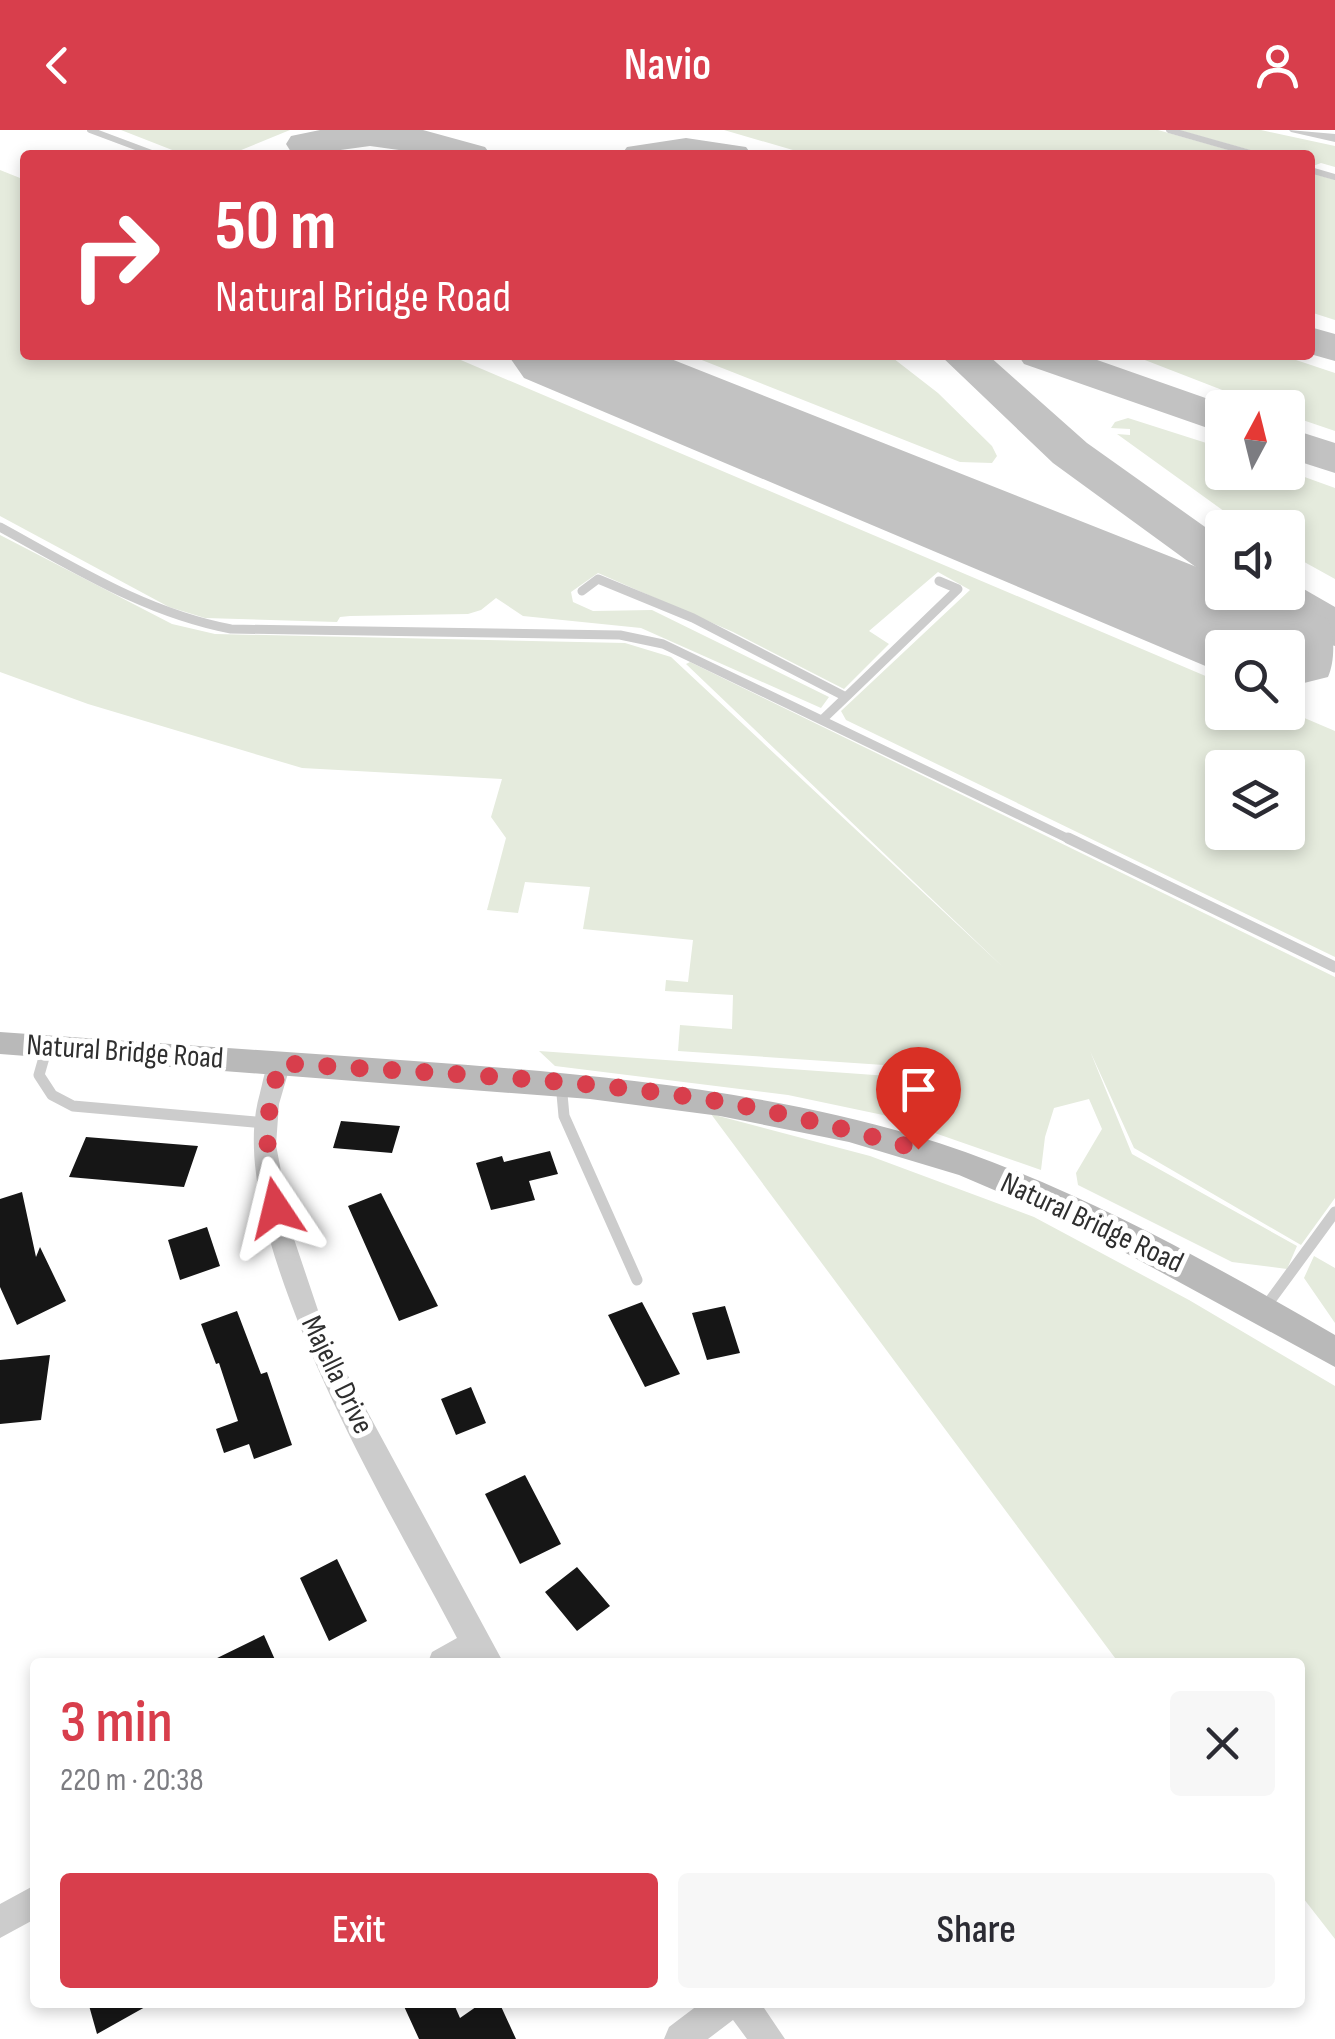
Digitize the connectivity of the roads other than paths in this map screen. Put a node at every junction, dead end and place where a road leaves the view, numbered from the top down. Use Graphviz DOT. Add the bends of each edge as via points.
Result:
graph roads {
  1 [pos="90,130"];
  2 [pos="1168,130"];
  3 [pos="1295,130"];
  4 [pos="1335,138"];
  5 [pos="144,150"];
  6 [pos="1240,150"];
  7 [pos="0,527"];
  8 [pos="939,581"];
  9 [pos="582,591"];
  10 [pos="846,697"];
  11 [pos="823,719"];
  12 [pos="1335,967"];
  13 [pos="0,1043"];
  14 [pos="47,1046"];
  15 [pos="280,1063"];
  16 [pos="561,1083"];
  17 [pos="266,1123"];
  18 [pos="1335,1212"];
  19 [pos="637,1280"];
  20 [pos="1263,1310"];
  21 [pos="1335,1352"];
  22 [pos="482,1653"];
  23 [pos="30,1904"];
  24 [pos="0,1922"];
  25 [pos="722,2008"];
  26 [pos="743,2008"];
  27 [pos="681,2039"];
  28 [pos="768,2039"];
  1 -- 5 [label="lane"];
  2 -- 6 [label="lane"];
  3 -- 4 [label="street"];
  7 -- 11 [label="lane" via="164,614 200,625 620,635 663,644"];
  8 -- 10 [label="lane" via="958,589"];
  9 -- 10 [label="lane" via="598,580 694,618"];
  10 -- 11 [label="lane"];
  11 -- 12 [label="lane"];
  13 -- 14 [label="main road, Natural Bridge Road"];
  14 -- 15 [label="main road, Natural Bridge Road"];
  14 -- 17 [label="lane" via="39,1075 52,1094 73,1106"];
  15 -- 16 [label="main road, Natural Bridge Road"];
  15 -- 17 [label="street, Majella Drive"];
  16 -- 19 [label="lane" via="564,1116"];
  16 -- 20 [label="main road, Natural Bridge Road" via="703,1098 918,1149 1036,1192 1157,1249"];
  17 -- 22 [label="street, Majella Drive" via="282,1239 314,1339"];
  18 -- 20 [label="lane"];
  20 -- 21 [label="main road, Natural Bridge Road"];
  23 -- 24 [label="street"];
  25 -- 27 [label="street"];
  26 -- 28 [label="street"];
}
